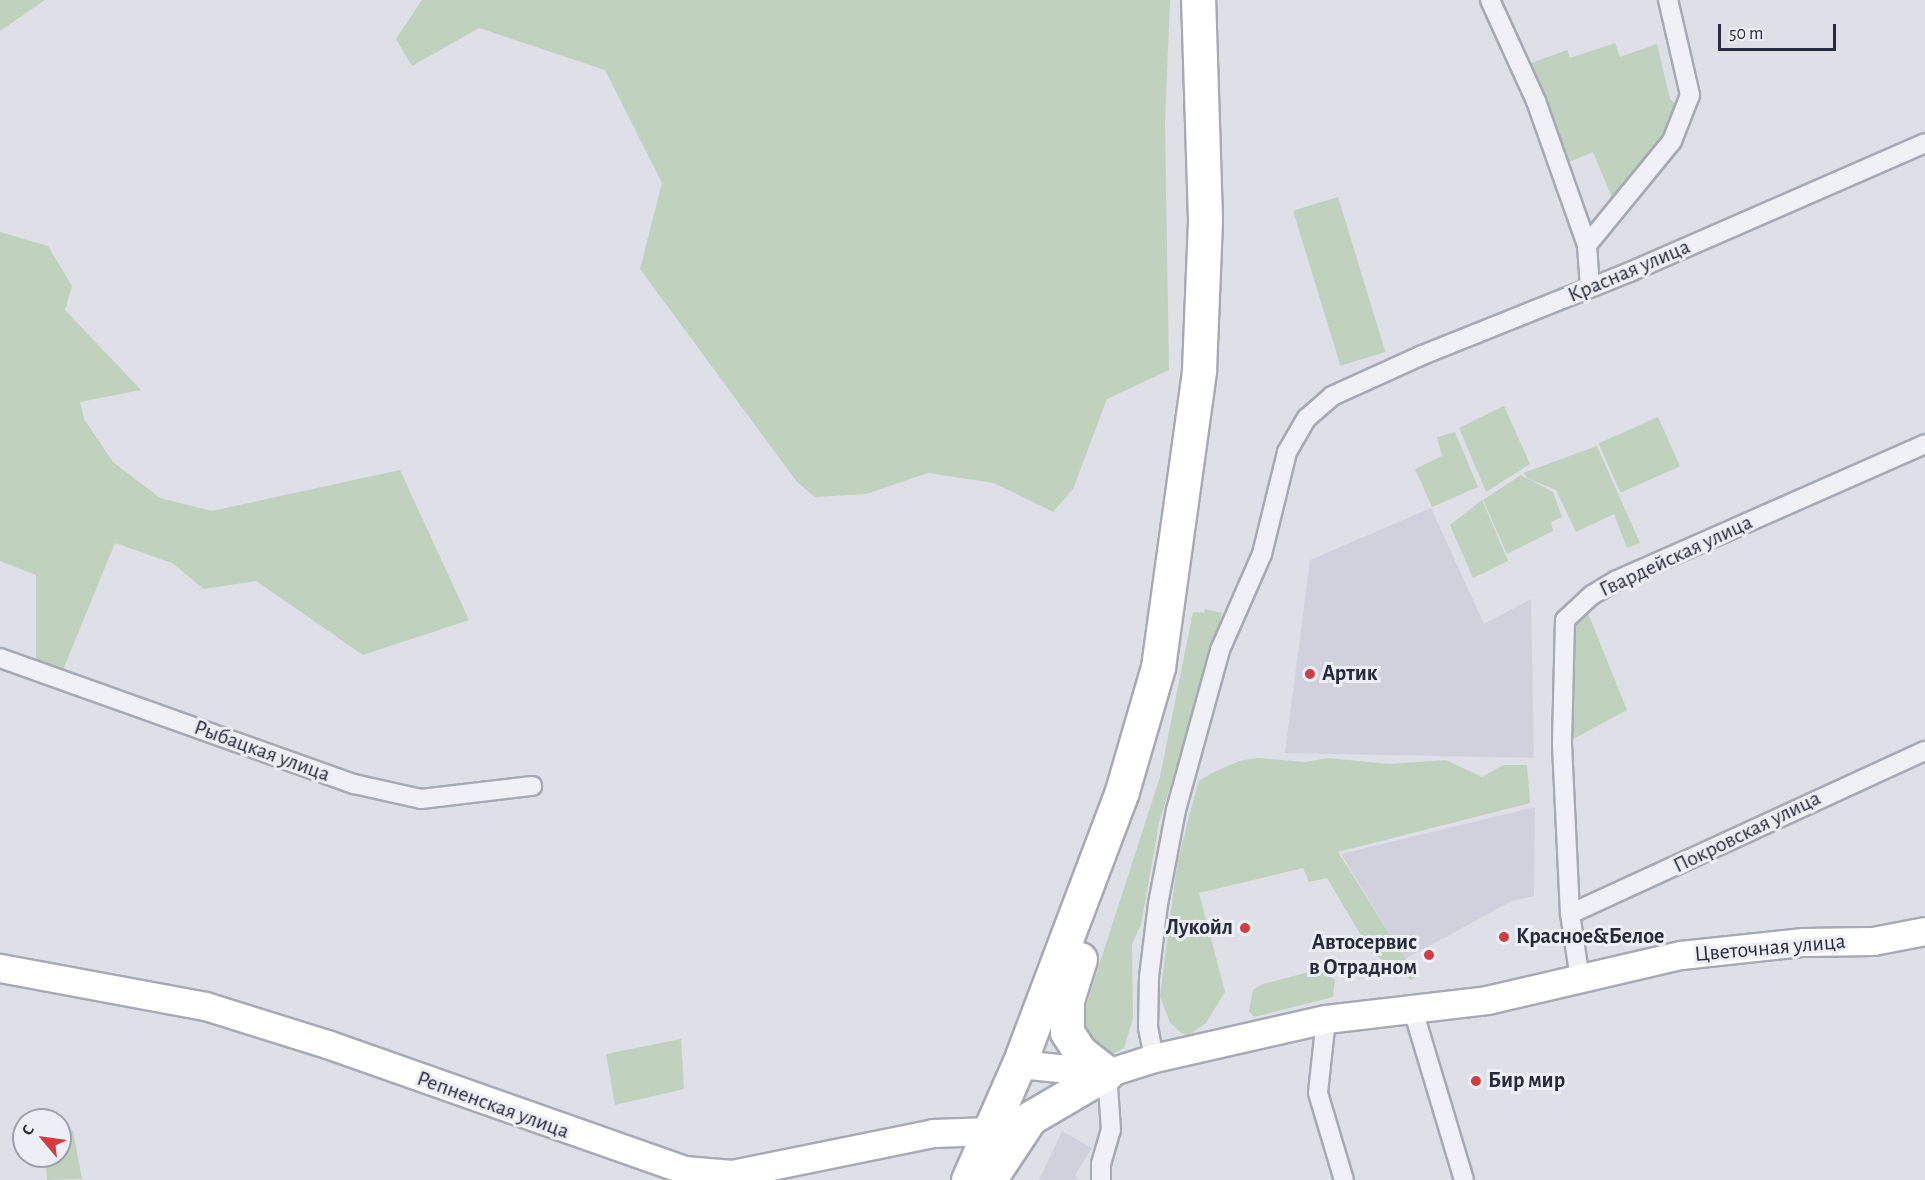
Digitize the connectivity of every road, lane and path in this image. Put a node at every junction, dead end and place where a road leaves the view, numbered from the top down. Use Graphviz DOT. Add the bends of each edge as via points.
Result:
graph roads {
  1 [pos="1198,0"];
  2 [pos="1490,0"];
  3 [pos="1668,0"];
  4 [pos="1925,143"];
  5 [pos="1587,245"];
  6 [pos="1590,288"];
  7 [pos="1925,444"];
  8 [pos="0,658"];
  9 [pos="1925,751"];
  10 [pos="532,786"];
  11 [pos="1122,791"];
  12 [pos="1570,914"];
  13 [pos="1925,931"];
  14 [pos="0,968"];
  15 [pos="1580,979"];
  16 [pos="1413,1010"];
  17 [pos="1326,1019"];
  18 [pos="1154,1058"];
  19 [pos="1019,1064"];
  20 [pos="1107,1073"];
  21 [pos="991,1131"];
  22 [pos="968,1180"];
  23 [pos="989,1180"];
  24 [pos="1101,1180"];
  25 [pos="1344,1180"];
  26 [pos="1464,1180"];
  1 -- 11 [label="highway" via="1205,219 1199,370 1158,667"];
  2 -- 5 [label="street" via="1536,101"];
  3 -- 5 [label="street" via="1690,95 1672,141"];
  4 -- 6 [label="street, Красная улица"];
  5 -- 6 [label="street"];
  6 -- 18 [label="street, Красная улица" via="1332,396 1300,425 1287,452 1262,554 1220,651 1176,810 1158,904 1149,987 1148,1028"];
  7 -- 12 [label="street, Гвардейская улица" via="1617,580 1592,595 1565,620 1562,742"];
  8 -- 10 [label="street, Рыбацкая улица" via="354,784 421,799"];
  9 -- 12 [label="street, Покровская улица"];
  11 -- 19 [label="highway"];
  11 -- 20 [label="highway" via="1100,889 1067,1000 1066,1017 1071,1041"];
  12 -- 15 [label="street, Гвардейская улица"];
  13 -- 15 [label="street, Цветочная улица" via="1873,941 1803,942 1702,952"];
  14 -- 21 [label="street, Репненская улица" via="205,1006 327,1044 684,1170 732,1174 933,1133"];
  15 -- 16 [label="street, Цветочная улица" via="1487,1000"];
  16 -- 17 [label="street, Цветочная улица"];
  16 -- 26 [label="street"];
  17 -- 18 [label="street, Цветочная улица"];
  17 -- 25 [label="street" via="1318,1093"];
  18 -- 20 [label="street, Цветочная улица"];
  19 -- 20 [label="street"];
  19 -- 21 [label="highway"];
  20 -- 23 [label="highway" via="1030,1118"];
  20 -- 24 [label="street" via="1111,1130 1101,1164"];
  21 -- 22 [label="highway"];
}
